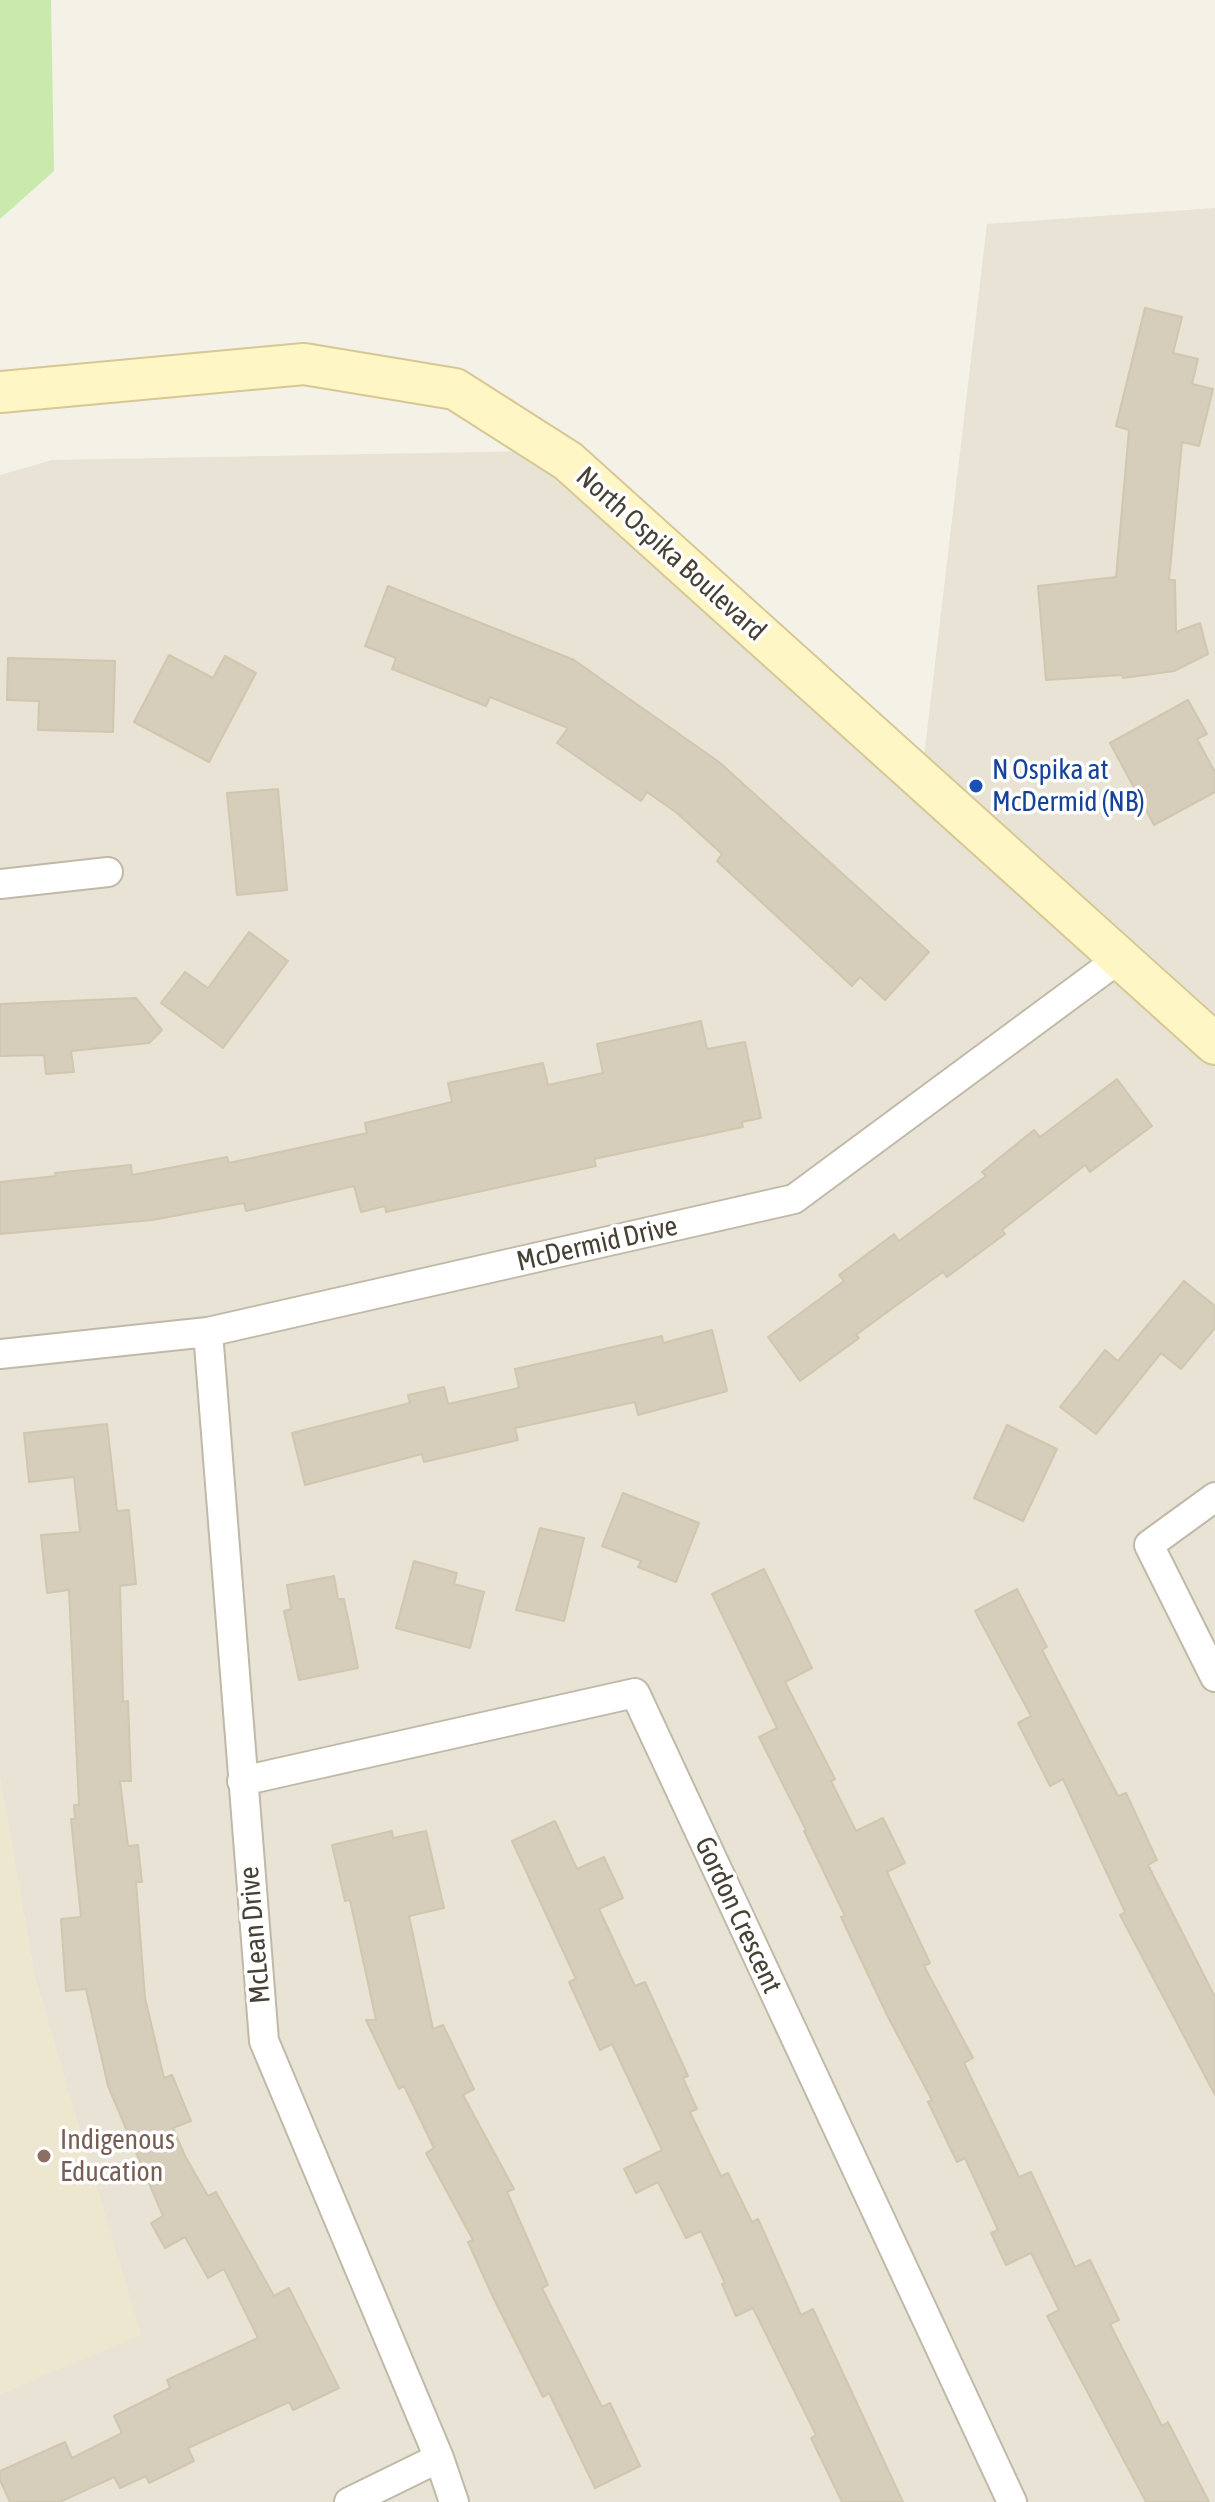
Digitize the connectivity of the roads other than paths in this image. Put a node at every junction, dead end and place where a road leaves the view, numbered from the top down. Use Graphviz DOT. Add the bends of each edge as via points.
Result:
graph roads {
  1 [pos="0,392"];
  2 [pos="108,872"];
  3 [pos="0,884"];
  4 [pos="1120,958"];
  5 [pos="1215,1044"];
  6 [pos="208,1332"];
  7 [pos="0,1354"];
  8 [pos="1215,1497"];
  9 [pos="1215,1677"];
  10 [pos="242,1781"];
  11 [pos="439,2458"];
  12 [pos="349,2502"];
  13 [pos="454,2502"];
  14 [pos="1012,2502"];
  1 -- 4 [label="street, North Ospika Boulevard" via="304,364 455,389 568,461"];
  2 -- 3 [label="street"];
  4 -- 5 [label="street, North Ospika Boulevard"];
  4 -- 6 [label="street, McDermid Drive" via="794,1199"];
  6 -- 7 [label="street, McDermid Drive"];
  6 -- 10 [label="street, McLean Drive"];
  8 -- 9 [label="street" via="1149,1545"];
  10 -- 11 [label="street, McLean Drive" via="264,2041"];
  10 -- 14 [label="street, Gordon Crescent" via="635,1693"];
  11 -- 12 [label="street"];
  11 -- 13 [label="street, McLean Drive"];
}
